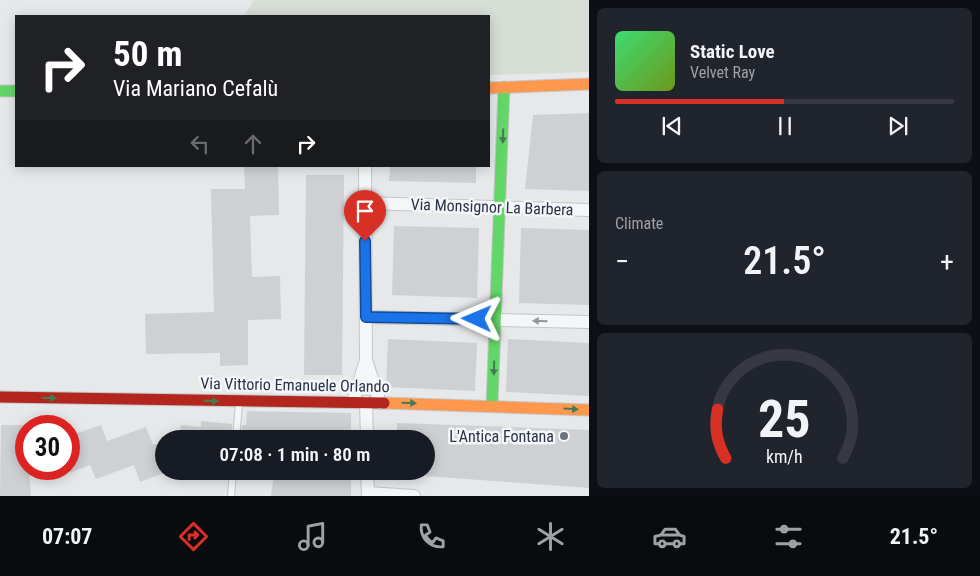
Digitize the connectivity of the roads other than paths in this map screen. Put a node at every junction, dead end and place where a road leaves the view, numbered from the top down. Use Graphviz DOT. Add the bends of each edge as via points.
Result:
graph roads {
  1 [pos="589,84"];
  2 [pos="504,87"];
  3 [pos="490,88"];
  4 [pos="0,91"];
  5 [pos="15,92"];
  6 [pos="366,167"];
  7 [pos="365,203"];
  8 [pos="500,207"];
  9 [pos="589,210"];
  10 [pos="366,317"];
  11 [pos="496,320"];
  12 [pos="589,322"];
  13 [pos="366,360"];
  14 [pos="0,397"];
  15 [pos="239,402"];
  16 [pos="360,402"];
  17 [pos="380,403"];
  18 [pos="492,406"];
  19 [pos="589,410"];
  20 [pos="237,430"];
  21 [pos="365,430"];
  22 [pos="232,480"];
  23 [pos="367,480"];
  24 [pos="368,494"];
  25 [pos="231,496"];
  26 [pos="414,496"];
  1 -- 2 [label="street"];
  2 -- 3 [label="street"];
  2 -- 8 [label="street, one-way"];
  4 -- 5 [label="street"];
  6 -- 7 [label="street"];
  7 -- 8 [label="street, Via Monsignor La Barbera"];
  7 -- 10 [label="street"];
  8 -- 9 [label="street, Via Monsignor La Barbera"];
  8 -- 11 [label="street"];
  10 -- 11 [label="street"];
  10 -- 13 [label="street"];
  12 -- 11 [label="street, one-way"];
  11 -- 18 [label="street, one-way"];
  13 -- 16 [label="street"];
  13 -- 17 [label="street"];
  14 -- 15 [label="street, Via Vittorio Emanuele Orlando, one-way"];
  15 -- 16 [label="street, Via Vittorio Emanuele Orlando"];
  15 -- 20 [label="lane"];
  16 -- 17 [label="street, Via Vittorio Emanuele Orlando"];
  16 -- 21 [label="street"];
  17 -- 18 [label="street, Via Vittorio Emanuele Orlando, one-way"];
  18 -- 19 [label="street, Via Vittorio Emanuele Orlando, one-way"];
  22 -- 25 [label="lane"];
  23 -- 24 [label="street"];
  24 -- 26 [label="street"];
}
